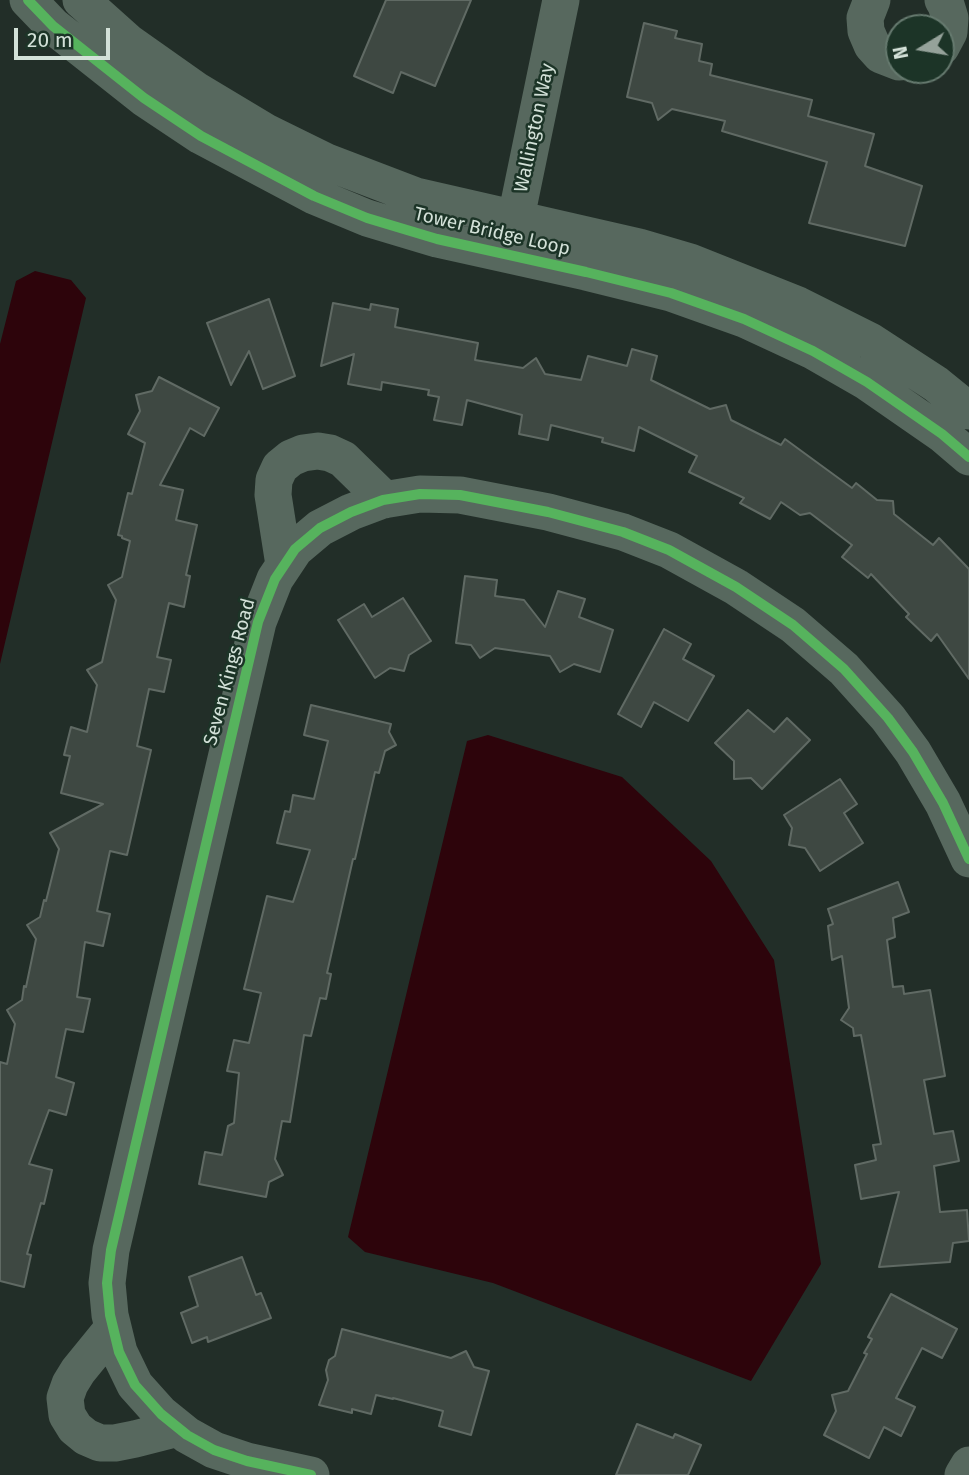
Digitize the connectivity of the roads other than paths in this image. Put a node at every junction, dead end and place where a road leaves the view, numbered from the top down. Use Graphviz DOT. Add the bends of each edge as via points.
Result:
graph roads {
  1 [pos="28,0"];
  2 [pos="81,0"];
  3 [pos="561,0"];
  4 [pos="867,1"];
  5 [pos="885,57"];
  6 [pos="516,219"];
  7 [pos="508,255"];
  8 [pos="969,411"];
  9 [pos="969,457"];
  10 [pos="385,500"];
  11 [pos="284,565"];
  12 [pos="969,859"];
  13 [pos="113,1328"];
  14 [pos="178,1427"];
  15 [pos="969,1465"];
  16 [pos="312,1475"];
  17 [pos="963,1475"];
  1 -- 7 [label="street, Tower Bridge Loop" via="53,26 144,98 262,169 367,218"];
  2 -- 6 [label="street, Tower Bridge Loop" via="128,42 266,132 327,162 416,196"];
  3 -- 6 [label="street, Wallington Way"];
  4 -- 5 [label="street" via="866,32"];
  6 -- 7 [label="street, Wallington Way"];
  6 -- 8 [label="street, Tower Bridge Loop" via="690,262 798,304 870,341"];
  7 -- 9 [label="street, Tower Bridge Loop" via="671,293 744,318 867,382"];
  10 -- 11 [label="street, Seven Kings Road" via="320,528"];
  10 -- 11 [label="street" via="330,453 290,458 274,480 273,495"];
  10 -- 12 [label="street, Seven Kings Road" via="420,494 460,495 548,512 669,550 736,587 793,625 844,670 888,718 943,803"];
  11 -- 13 [label="street, Seven Kings Road" via="258,622 111,1250 107,1283"];
  13 -- 14 [label="street, Seven Kings Road" via="135,1385"];
  13 -- 14 [label="street" via="70,1384 65,1398 75,1428 100,1443 115,1443"];
  14 -- 16 [label="street, Seven Kings Road" via="214,1450"];
  15 -- 17 [label="street"];
}
